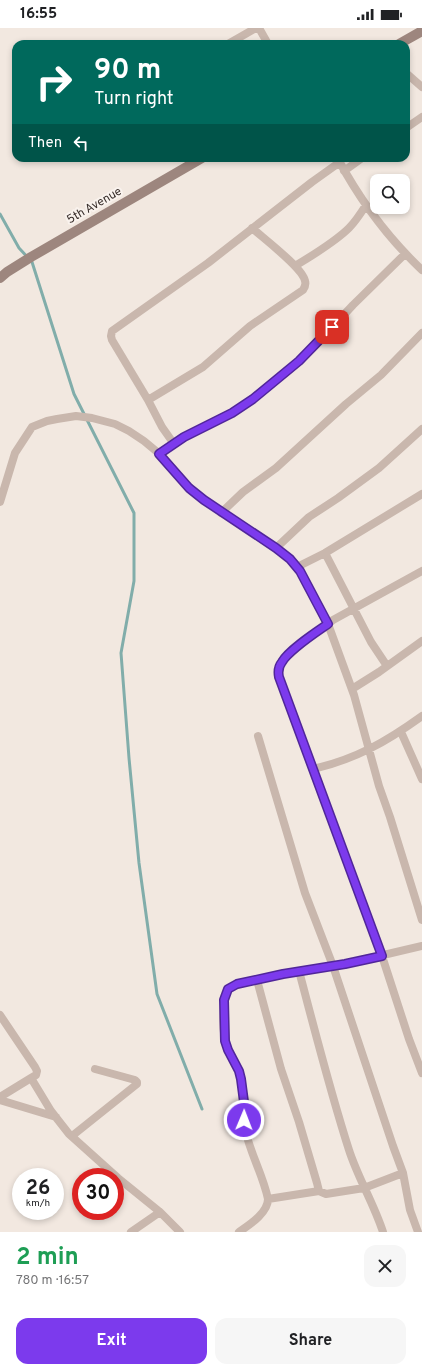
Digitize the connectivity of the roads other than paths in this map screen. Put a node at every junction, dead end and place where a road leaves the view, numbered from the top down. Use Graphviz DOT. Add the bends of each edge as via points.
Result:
graph roads {
  1 [pos="256,28"];
  2 [pos="259,28"];
  3 [pos="422,31"];
  4 [pos="235,40"];
  5 [pos="266,40"];
  6 [pos="406,40"];
  7 [pos="410,76"];
  8 [pos="422,87"];
  9 [pos="422,117"];
  10 [pos="410,125"];
  11 [pos="195,162"];
  12 [pos="337,162"];
  13 [pos="340,162"];
  14 [pos="356,162"];
  15 [pos="344,171"];
  16 [pos="366,205"];
  17 [pos="252,228"];
  18 [pos="405,254"];
  19 [pos="295,266"];
  20 [pos="422,270"];
  21 [pos="3,275"];
  22 [pos="422,334"];
  23 [pos="148,400"];
  24 [pos="422,429"];
  25 [pos="174,444"];
  26 [pos="159,454"];
  27 [pos="422,494"];
  28 [pos="0,502"];
  29 [pos="221,513"];
  30 [pos="276,548"];
  31 [pos="325,553"];
  32 [pos="297,567"];
  33 [pos="422,571"];
  34 [pos="354,608"];
  35 [pos="328,624"];
  36 [pos="422,640"];
  37 [pos="387,666"];
  38 [pos="352,689"];
  39 [pos="422,716"];
  40 [pos="401,732"];
  41 [pos="258,736"];
  42 [pos="369,750"];
  43 [pos="312,769"];
  44 [pos="422,780"];
  45 [pos="422,920"];
  46 [pos="422,946"];
  47 [pos="382,956"];
  48 [pos="333,966"];
  49 [pos="299,971"];
  50 [pos="257,980"];
  51 [pos="0,1015"];
  52 [pos="95,1069"];
  53 [pos="422,1073"];
  54 [pos="31,1078"];
  55 [pos="0,1097"];
  56 [pos="0,1100"];
  57 [pos="57,1117"];
  58 [pos="72,1136"];
  59 [pos="403,1173"];
  60 [pos="364,1188"];
  61 [pos="319,1191"];
  62 [pos="268,1199"];
  63 [pos="160,1212"];
  64 [pos="131,1232"];
  65 [pos="180,1232"];
  66 [pos="238,1232"];
  67 [pos="383,1232"];
  68 [pos="418,1232"];
  1 -- 4 [label="street"];
  2 -- 5 [label="street"];
  3 -- 6 [label="street"];
  7 -- 8 [label="street"];
  9 -- 10 [label="street"];
  11 -- 21 [label="street, 5th Avenue"];
  12 -- 17 [label="street"];
  13 -- 15 [label="street"];
  14 -- 15 [label="street"];
  15 -- 16 [label="street"];
  16 -- 18 [label="street"];
  16 -- 19 [label="street" via="348,229"];
  17 -- 19 [label="street"];
  17 -- 23 [label="street" via="208,263 112,331 112,340"];
  18 -- 20 [label="street"];
  18 -- 25 [label="street" via="290,370 240,408"];
  19 -- 23 [label="street" via="305,279 303,290 250,326 203,367"];
  22 -- 29 [label="street" via="276,468 243,492"];
  23 -- 25 [label="street" via="162,428"];
  24 -- 30 [label="street" via="379,468 309,517"];
  25 -- 26 [label="street"];
  26 -- 28 [label="street" via="144,441 115,424 76,416 46,421 32,427 20,444 12,460"];
  26 -- 29 [label="street" via="189,488"];
  27 -- 31 [label="street"];
  29 -- 30 [label="street"];
  30 -- 32 [label="street"];
  31 -- 32 [label="street"];
  31 -- 34 [label="street"];
  32 -- 35 [label="street"];
  33 -- 34 [label="street"];
  34 -- 35 [label="street"];
  34 -- 37 [label="street" via="371,642"];
  35 -- 38 [label="street"];
  35 -- 43 [label="street" via="282,661 278,672"];
  36 -- 37 [label="street"];
  37 -- 38 [label="street"];
  38 -- 42 [label="street"];
  39 -- 40 [label="street"];
  40 -- 42 [label="street"];
  40 -- 44 [label="street"];
  41 -- 48 [label="street" via="305,893"];
  42 -- 43 [label="street"];
  42 -- 45 [label="street"];
  43 -- 47 [label="street"];
  46 -- 47 [label="street"];
  47 -- 48 [label="street"];
  47 -- 53 [label="street"];
  48 -- 49 [label="street"];
  48 -- 59 [label="street"];
  49 -- 50 [label="street"];
  49 -- 60 [label="street" via="347,1145"];
  50 -- 61 [label="street" via="281,1070"];
  50 -- 62 [label="street" via="237,984 228,989 224,1000 224,1028 227,1046 241,1079 245,1129"];
  51 -- 54 [label="street" via="35,1067 36,1075"];
  52 -- 58 [label="street" via="135,1080 137,1084"];
  54 -- 55 [label="street"];
  54 -- 57 [label="street"];
  56 -- 57 [label="street"];
  57 -- 58 [label="street"];
  58 -- 63 [label="street"];
  59 -- 60 [label="street"];
  59 -- 68 [label="street" via="410,1210"];
  60 -- 61 [label="street" via="326,1194"];
  60 -- 67 [label="street"];
  61 -- 62 [label="street"];
  62 -- 66 [label="street" via="261,1213"];
  63 -- 64 [label="street"];
  63 -- 65 [label="street"];
}
